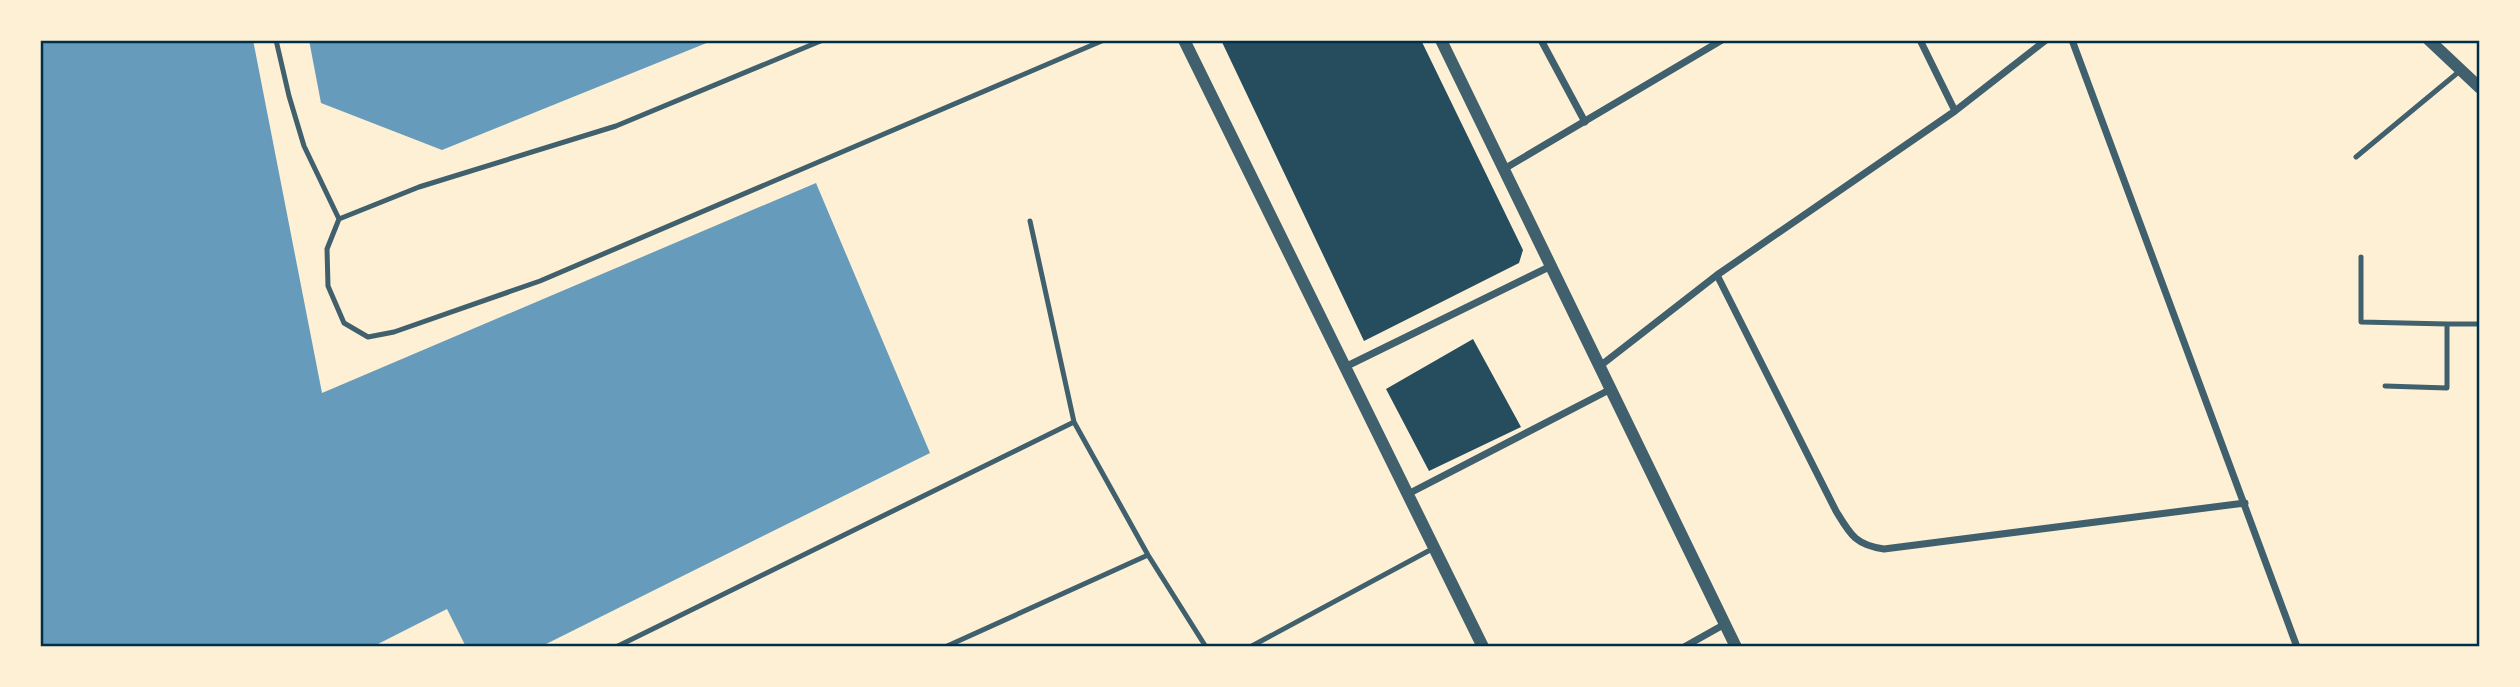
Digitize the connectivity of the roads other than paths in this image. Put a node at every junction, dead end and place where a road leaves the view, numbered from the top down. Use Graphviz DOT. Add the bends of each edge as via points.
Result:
graph roads {
  1 [pos="276,40"];
  2 [pos="823,40"];
  3 [pos="1104,40"];
  4 [pos="1184,40"];
  5 [pos="1441,40"];
  6 [pos="1541,40"];
  7 [pos="1722,40"];
  8 [pos="1920,40"];
  9 [pos="2046,40"];
  10 [pos="2072,40"];
  11 [pos="2430,40"];
  12 [pos="2461,70"];
  13 [pos="2480,88"];
  14 [pos="1955,111"];
  15 [pos="1584,122"];
  16 [pos="2356,157"];
  17 [pos="1504,169"];
  18 [pos="340,219"];
  19 [pos="1030,221"];
  20 [pos="2361,257"];
  21 [pos="1551,266"];
  22 [pos="1717,275"];
  23 [pos="2447,324"];
  24 [pos="2480,324"];
  25 [pos="1600,366"];
  26 [pos="1345,367"];
  27 [pos="2385,386"];
  28 [pos="1611,389"];
  29 [pos="1074,422"];
  30 [pos="1408,495"];
  31 [pos="2245,503"];
  32 [pos="1434,548"];
  33 [pos="1148,555"];
  34 [pos="1725,624"];
  35 [pos="615,647"];
  36 [pos="946,647"];
  37 [pos="1206,647"];
  38 [pos="1250,647"];
  39 [pos="1483,647"];
  40 [pos="1684,647"];
  41 [pos="1736,647"];
  42 [pos="2297,647"];
  1 -- 18 [label="lane" via="304,146"];
  2 -- 18 [label="lane" via="616,126 419,187"];
  3 -- 18 [label="lane" via="540,281 394,332 368,337 344,323 328,286 327,249"];
  4 -- 26 [label="street"];
  5 -- 17 [label="street"];
  6 -- 15 [label="street"];
  7 -- 15 [label="street"];
  8 -- 14 [label="street"];
  9 -- 14 [label="street"];
  10 -- 31 [label="street"];
  11 -- 12 [label="street"];
  12 -- 13 [label="street"];
  12 -- 16 [label="lane"];
  14 -- 22 [label="street"];
  15 -- 17 [label="street"];
  17 -- 21 [label="street"];
  19 -- 29 [label="lane"];
  20 -- 23 [label="lane" via="2361,322"];
  21 -- 25 [label="street"];
  21 -- 26 [label="street"];
  22 -- 25 [label="street"];
  22 -- 31 [label="street" via="1836,511 1851,536 1868,547 1884,550"];
  23 -- 24 [label="lane"];
  23 -- 27 [label="lane" via="2447,388"];
  25 -- 28 [label="street"];
  26 -- 30 [label="street"];
  28 -- 30 [label="street"];
  28 -- 34 [label="street"];
  29 -- 33 [label="lane"];
  29 -- 35 [label="lane"];
  30 -- 32 [label="street"];
  31 -- 42 [label="street"];
  32 -- 38 [label="lane"];
  32 -- 39 [label="street"];
  33 -- 36 [label="lane"];
  33 -- 37 [label="lane"];
  34 -- 40 [label="street"];
  34 -- 41 [label="street"];
}
